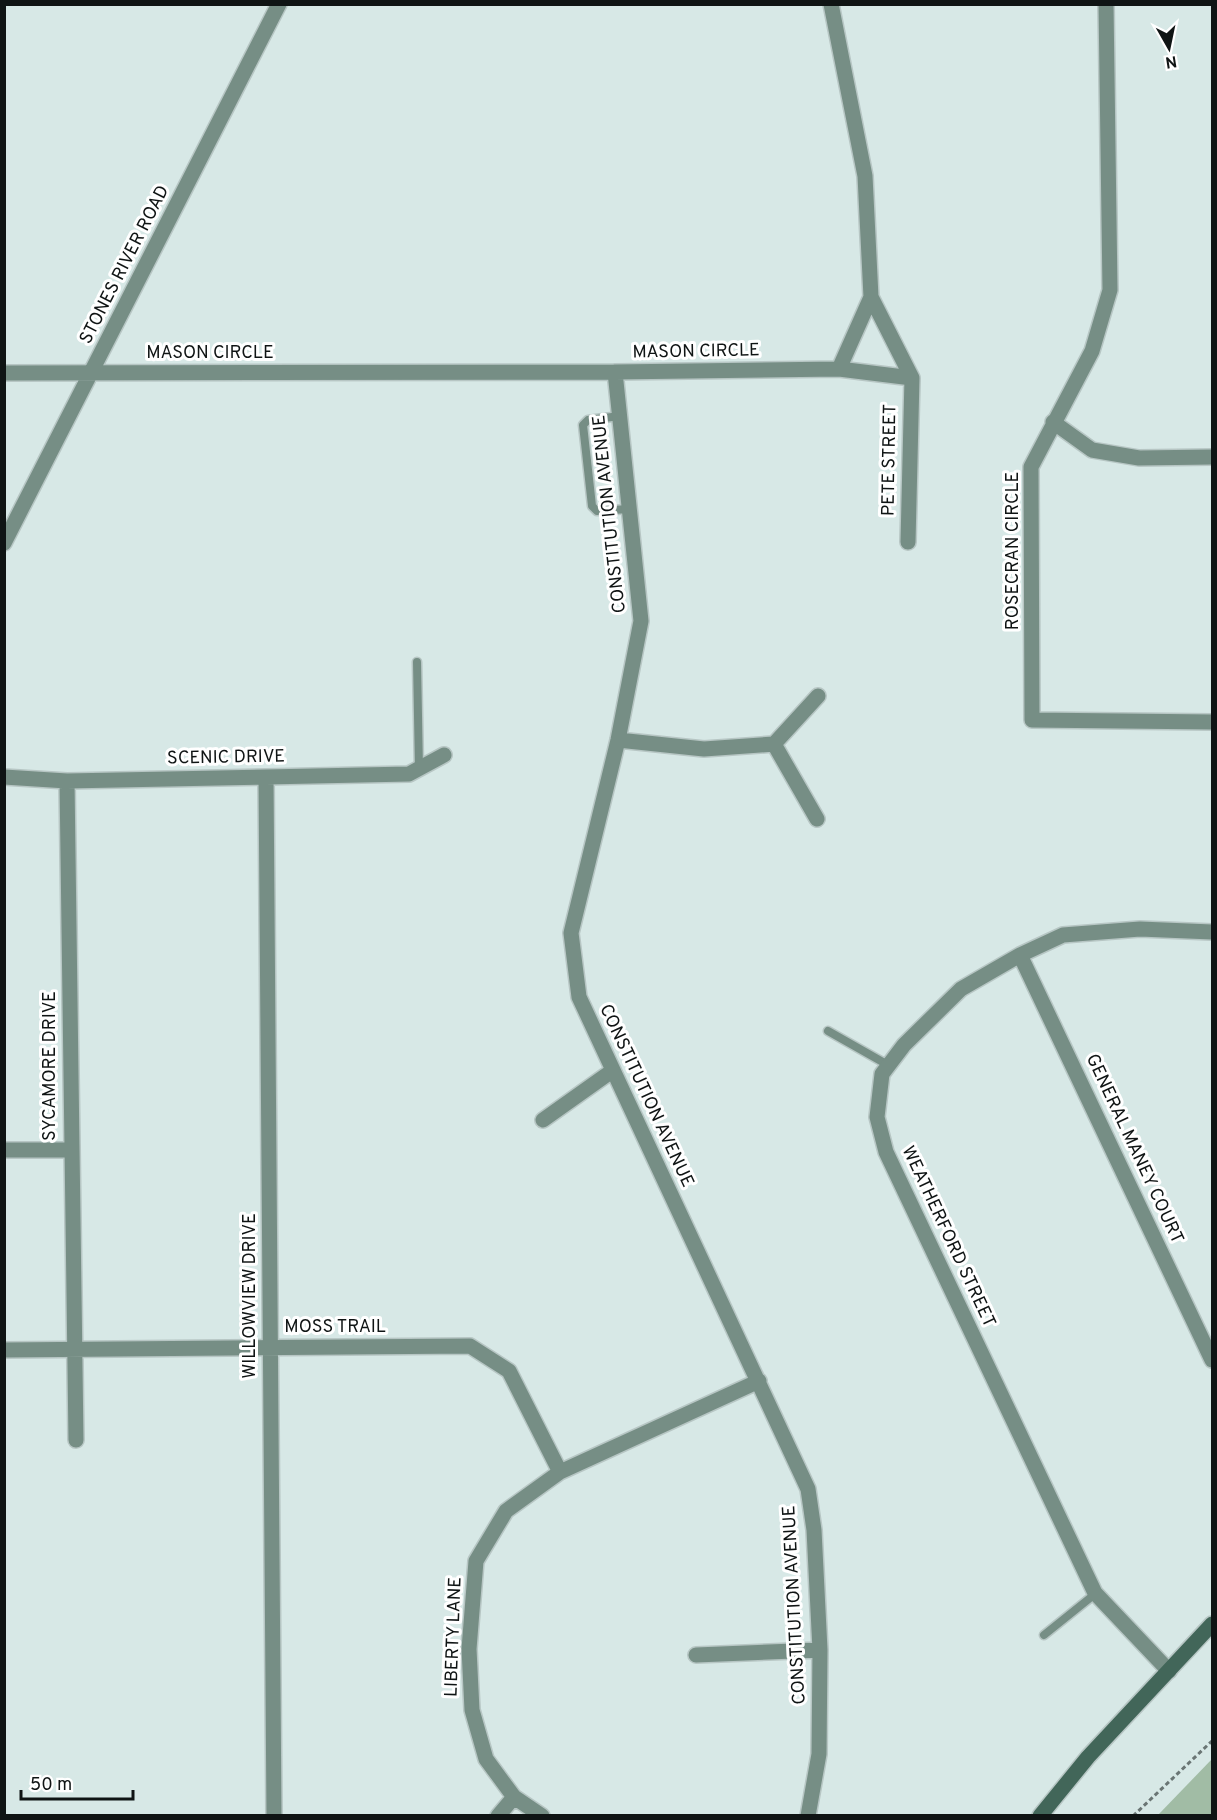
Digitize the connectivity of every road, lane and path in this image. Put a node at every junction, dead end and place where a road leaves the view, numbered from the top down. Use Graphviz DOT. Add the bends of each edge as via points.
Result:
graph roads {
  1 [pos="279,4"];
  2 [pos="831,4"];
  3 [pos="1106,4"];
  4 [pos="871,297"];
  5 [pos="839,369"];
  6 [pos="615,372"];
  7 [pos="4,373"];
  8 [pos="92,373"];
  9 [pos="912,378"];
  10 [pos="620,416"];
  11 [pos="1053,422"];
  12 [pos="1212,457"];
  13 [pos="629,509"];
  14 [pos="9,525"];
  15 [pos="908,542"];
  16 [pos="4,543"];
  17 [pos="417,662"];
  18 [pos="818,696"];
  19 [pos="1212,722"];
  20 [pos="618,740"];
  21 [pos="774,744"];
  22 [pos="444,755"];
  23 [pos="419,769"];
  24 [pos="4,777"];
  25 [pos="266,777"];
  26 [pos="67,781"];
  27 [pos="817,819"];
  28 [pos="1212,932"];
  29 [pos="1020,955"];
  30 [pos="828,1031"];
  31 [pos="888,1065"];
  32 [pos="612,1071"];
  33 [pos="543,1120"];
  34 [pos="4,1150"];
  35 [pos="70,1150"];
  36 [pos="270,1346"];
  37 [pos="4,1350"];
  38 [pos="74,1350"];
  39 [pos="1212,1360"];
  40 [pos="759,1381"];
  41 [pos="75,1440"];
  42 [pos="560,1472"];
  43 [pos="1095,1594"];
  44 [pos="1212,1624"];
  45 [pos="1044,1635"];
  46 [pos="820,1650"];
  47 [pos="696,1655"];
  48 [pos="1169,1671"];
  49 [pos="1212,1741"];
  50 [pos="514,1797"];
  51 [pos="274,1815"];
  52 [pos="498,1815"];
  53 [pos="542,1815"];
  54 [pos="808,1815"];
  55 [pos="1040,1815"];
  56 [pos="1133,1815"];
  1 -- 8 [label="street, STONES RIVER ROAD"];
  2 -- 4 [label="street" via="865,176"];
  3 -- 11 [label="street, ROSECRAN CIRCLE" via="1110,290 1092,351"];
  4 -- 5 [label="street"];
  4 -- 9 [label="street"];
  5 -- 6 [label="street, MASON CIRCLE"];
  5 -- 9 [label="street, MASON CIRCLE"];
  6 -- 8 [label="street, MASON CIRCLE"];
  6 -- 10 [label="street, CONSTITUTION AVENUE"];
  7 -- 8 [label="street, MASON CIRCLE"];
  8 -- 14 [label="street, STONES RIVER ROAD"];
  9 -- 15 [label="street, PETE STREET"];
  10 -- 13 [label="street, CONSTITUTION AVENUE"];
  10 -- 13 [label="lane" via="588,420 583,425 592,506 597,511"];
  11 -- 12 [label="street" via="1092,450 1139,458"];
  11 -- 19 [label="street, ROSECRAN CIRCLE" via="1031,467 1032,720"];
  13 -- 20 [label="street, CONSTITUTION AVENUE" via="641,621"];
  14 -- 16 [label="street, STONES RIVER ROAD"];
  17 -- 23 [label="lane"];
  18 -- 21 [label="street"];
  20 -- 21 [label="street" via="704,749"];
  20 -- 32 [label="street, CONSTITUTION AVENUE" via="571,933 579,997"];
  21 -- 27 [label="street"];
  22 -- 23 [label="street, SCENIC DRIVE"];
  23 -- 25 [label="street, SCENIC DRIVE" via="409,774"];
  24 -- 26 [label="street, SCENIC DRIVE"];
  25 -- 26 [label="street, SCENIC DRIVE"];
  25 -- 36 [label="street, WILLOWVIEW DRIVE"];
  26 -- 35 [label="street, SYCAMORE DRIVE"];
  28 -- 29 [label="street, WEATHERFORD STREET" via="1140,929 1063,935"];
  29 -- 31 [label="street, WEATHERFORD STREET" via="961,989"];
  29 -- 39 [label="street, GENERAL MANEY COURT"];
  30 -- 31 [label="lane"];
  31 -- 43 [label="street, WEATHERFORD STREET" via="882,1074 877,1117 886,1152"];
  32 -- 33 [label="street"];
  32 -- 40 [label="street, CONSTITUTION AVENUE"];
  34 -- 35 [label="street"];
  35 -- 38 [label="street, SYCAMORE DRIVE"];
  36 -- 38 [label="street, MOSS TRAIL"];
  36 -- 42 [label="street, MOSS TRAIL" via="470,1346 509,1371"];
  36 -- 51 [label="street, WILLOWVIEW DRIVE"];
  37 -- 38 [label="street, MOSS TRAIL"];
  38 -- 41 [label="street, SYCAMORE DRIVE"];
  40 -- 42 [label="street, LIBERTY LANE"];
  40 -- 46 [label="street, CONSTITUTION AVENUE" via="808,1490"];
  42 -- 50 [label="street, LIBERTY LANE" via="506,1511 476,1561 469,1649 472,1710 486,1759"];
  43 -- 45 [label="lane"];
  43 -- 48 [label="street, WEATHERFORD STREET"];
  44 -- 48 [label="main road"];
  46 -- 47 [label="street"];
  46 -- 54 [label="street, CONSTITUTION AVENUE" via="819,1754"];
  48 -- 55 [label="main road"];
  49 -- 56 [label="path"];
  50 -- 52 [label="street"];
  50 -- 53 [label="street, LIBERTY LANE"];
}
